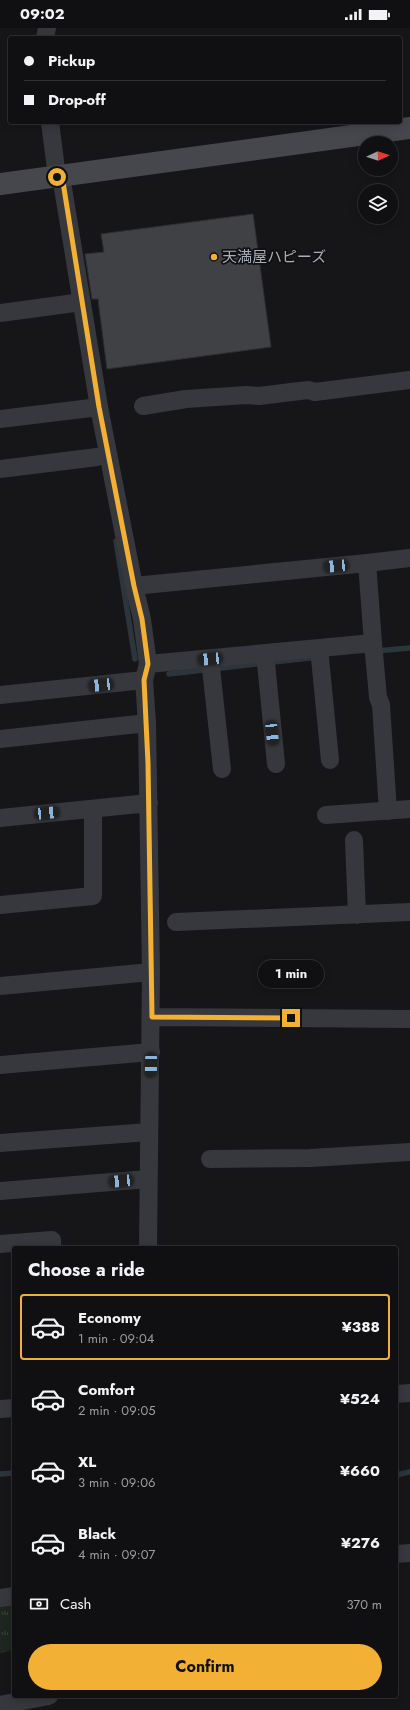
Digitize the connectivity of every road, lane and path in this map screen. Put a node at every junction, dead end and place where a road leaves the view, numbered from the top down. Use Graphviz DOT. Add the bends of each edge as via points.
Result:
graph roads {
  1 [pos="50,124"];
  2 [pos="410,128"];
  3 [pos="59,177"];
  4 [pos="0,184"];
  5 [pos="77,302"];
  6 [pos="0,313"];
  7 [pos="410,380"];
  8 [pos="143,406"];
  9 [pos="95,408"];
  10 [pos="0,419"];
  11 [pos="97,457"];
  12 [pos="0,468"];
  13 [pos="410,558"];
  14 [pos="367,563"];
  15 [pos="134,586"];
  16 [pos="373,649"];
  17 [pos="320,654"];
  18 [pos="265,660"];
  19 [pos="211,667"];
  20 [pos="146,672"];
  21 [pos="0,695"];
  22 [pos="147,723"];
  23 [pos="0,739"];
  24 [pos="330,760"];
  25 [pos="276,764"];
  26 [pos="222,769"];
  27 [pos="149,804"];
  28 [pos="93,809"];
  29 [pos="410,809"];
  30 [pos="388,811"];
  31 [pos="326,815"];
  32 [pos="0,818"];
  33 [pos="354,840"];
  34 [pos="0,905"];
  35 [pos="410,912"];
  36 [pos="356,915"];
  37 [pos="176,922"];
  38 [pos="151,972"];
  39 [pos="0,986"];
  40 [pos="152,1017"];
  41 [pos="410,1018"];
  42 [pos="145,1052"];
  43 [pos="0,1065"];
  44 [pos="144,1133"];
  45 [pos="0,1142"];
  46 [pos="410,1152"];
  47 [pos="210,1159"];
  48 [pos="143,1179"];
  49 [pos="0,1191"];
  50 [pos="0,1244"];
  51 [pos="52,1246"];
  52 [pos="148,1246"];
  53 [pos="410,1393"];
  54 [pos="398,1394"];
  55 [pos="12,1408"];
  56 [pos="0,1409"];
  57 [pos="410,1553"];
  58 [pos="398,1554"];
  59 [pos="12,1596"];
  60 [pos="0,1598"];
  61 [pos="38,1698"];
  62 [pos="0,1705"];
  1 -- 3 [label="street"];
  2 -- 3 [label="street"];
  3 -- 4 [label="street"];
  3 -- 5 [label="street"];
  5 -- 6 [label="street"];
  5 -- 9 [label="street"];
  7 -- 8 [label="street" via="315,392 308,390 259,396 186,399"];
  9 -- 10 [label="street"];
  9 -- 15 [label="street"];
  11 -- 12 [label="street"];
  13 -- 14 [label="street"];
  14 -- 15 [label="street"];
  14 -- 16 [label="street"];
  15 -- 20 [label="street" via="142,619"];
  16 -- 17 [label="street"];
  16 -- 30 [label="street" via="378,697 382,705"];
  17 -- 18 [label="street"];
  17 -- 24 [label="street"];
  18 -- 19 [label="street"];
  18 -- 25 [label="street"];
  19 -- 20 [label="street"];
  19 -- 26 [label="street"];
  20 -- 21 [label="street"];
  20 -- 22 [label="street"];
  22 -- 23 [label="street"];
  22 -- 27 [label="street"];
  27 -- 28 [label="street"];
  27 -- 38 [label="street"];
  28 -- 32 [label="street"];
  28 -- 34 [label="street" via="93,896"];
  29 -- 30 [label="street"];
  30 -- 31 [label="street"];
  33 -- 36 [label="street"];
  35 -- 36 [label="street"];
  36 -- 37 [label="street"];
  38 -- 39 [label="street"];
  38 -- 40 [label="street"];
  40 -- 41 [label="street"];
  40 -- 42 [label="street"];
  42 -- 43 [label="street"];
  42 -- 44 [label="street"];
  44 -- 45 [label="street"];
  44 -- 48 [label="street"];
  46 -- 47 [label="street" via="310,1158"];
  48 -- 49 [label="street"];
  48 -- 52 [label="street"];
  50 -- 51 [label="street" via="52,1240"];
  53 -- 54 [label="street"];
  55 -- 56 [label="street"];
  57 -- 58 [label="street"];
  59 -- 60 [label="street"];
  61 -- 62 [label="street"];
}
